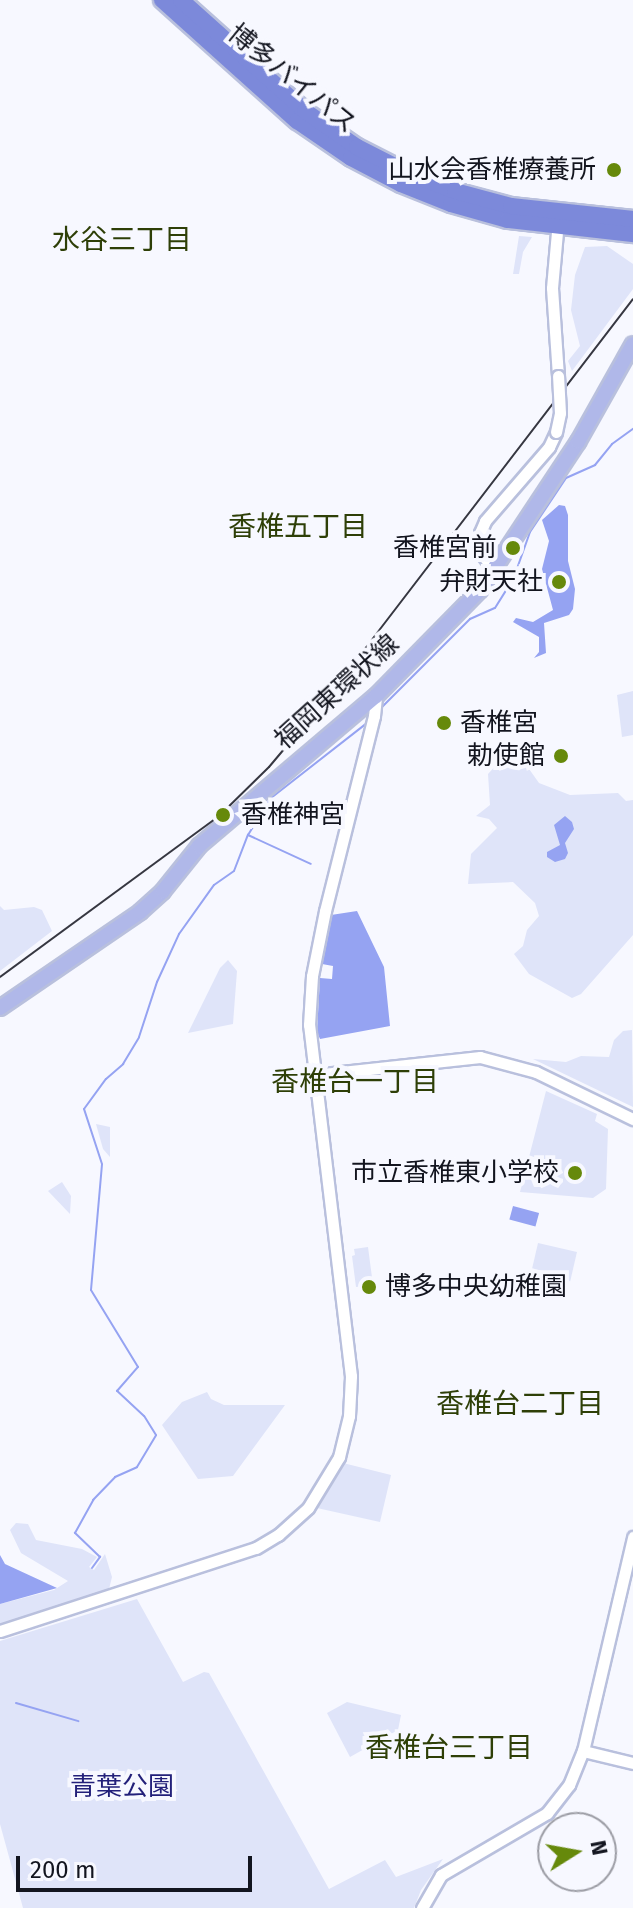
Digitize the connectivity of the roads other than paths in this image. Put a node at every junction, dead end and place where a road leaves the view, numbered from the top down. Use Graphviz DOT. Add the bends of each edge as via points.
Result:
graph roads {
  1 [pos="162,0"];
  2 [pos="181,0"];
  3 [pos="633,219"];
  4 [pos="558,221"];
  5 [pos="633,234"];
  6 [pos="633,344"];
  7 [pos="494,570"];
  8 [pos="376,696"];
  9 [pos="0,1008"];
  10 [pos="314,1075"];
  11 [pos="633,1119"];
  12 [pos="633,1537"];
  13 [pos="0,1631"];
  14 [pos="583,1751"];
  15 [pos="633,1763"];
  16 [pos="422,1908"];
  1 -- 4 [label="highway, 博多バイパス" via="297,121 351,158 451,204"];
  2 -- 4 [label="highway, 博多バイパス" via="305,111 357,147 455,191"];
  3 -- 4 [label="highway, 博多バイパス"];
  4 -- 5 [label="highway, 博多バイパス"];
  4 -- 7 [label="street, bridge" via="552,288 560,413 549,447 485,521 481,553"];
  6 -- 7 [label="main road, 福岡東環状線" via="578,442"];
  7 -- 8 [label="main road, 福岡東環状線"];
  8 -- 9 [label="main road, 福岡東環状線" via="199,846 140,912"];
  8 -- 10 [label="street" via="312,976"];
  10 -- 11 [label="street" via="480,1057 536,1072"];
  10 -- 13 [label="street" via="352,1393 344,1442 331,1475 293,1523 256,1548"];
  12 -- 14 [label="street"];
  14 -- 15 [label="street"];
  14 -- 16 [label="street" via="569,1785 547,1813 441,1875"];
}
